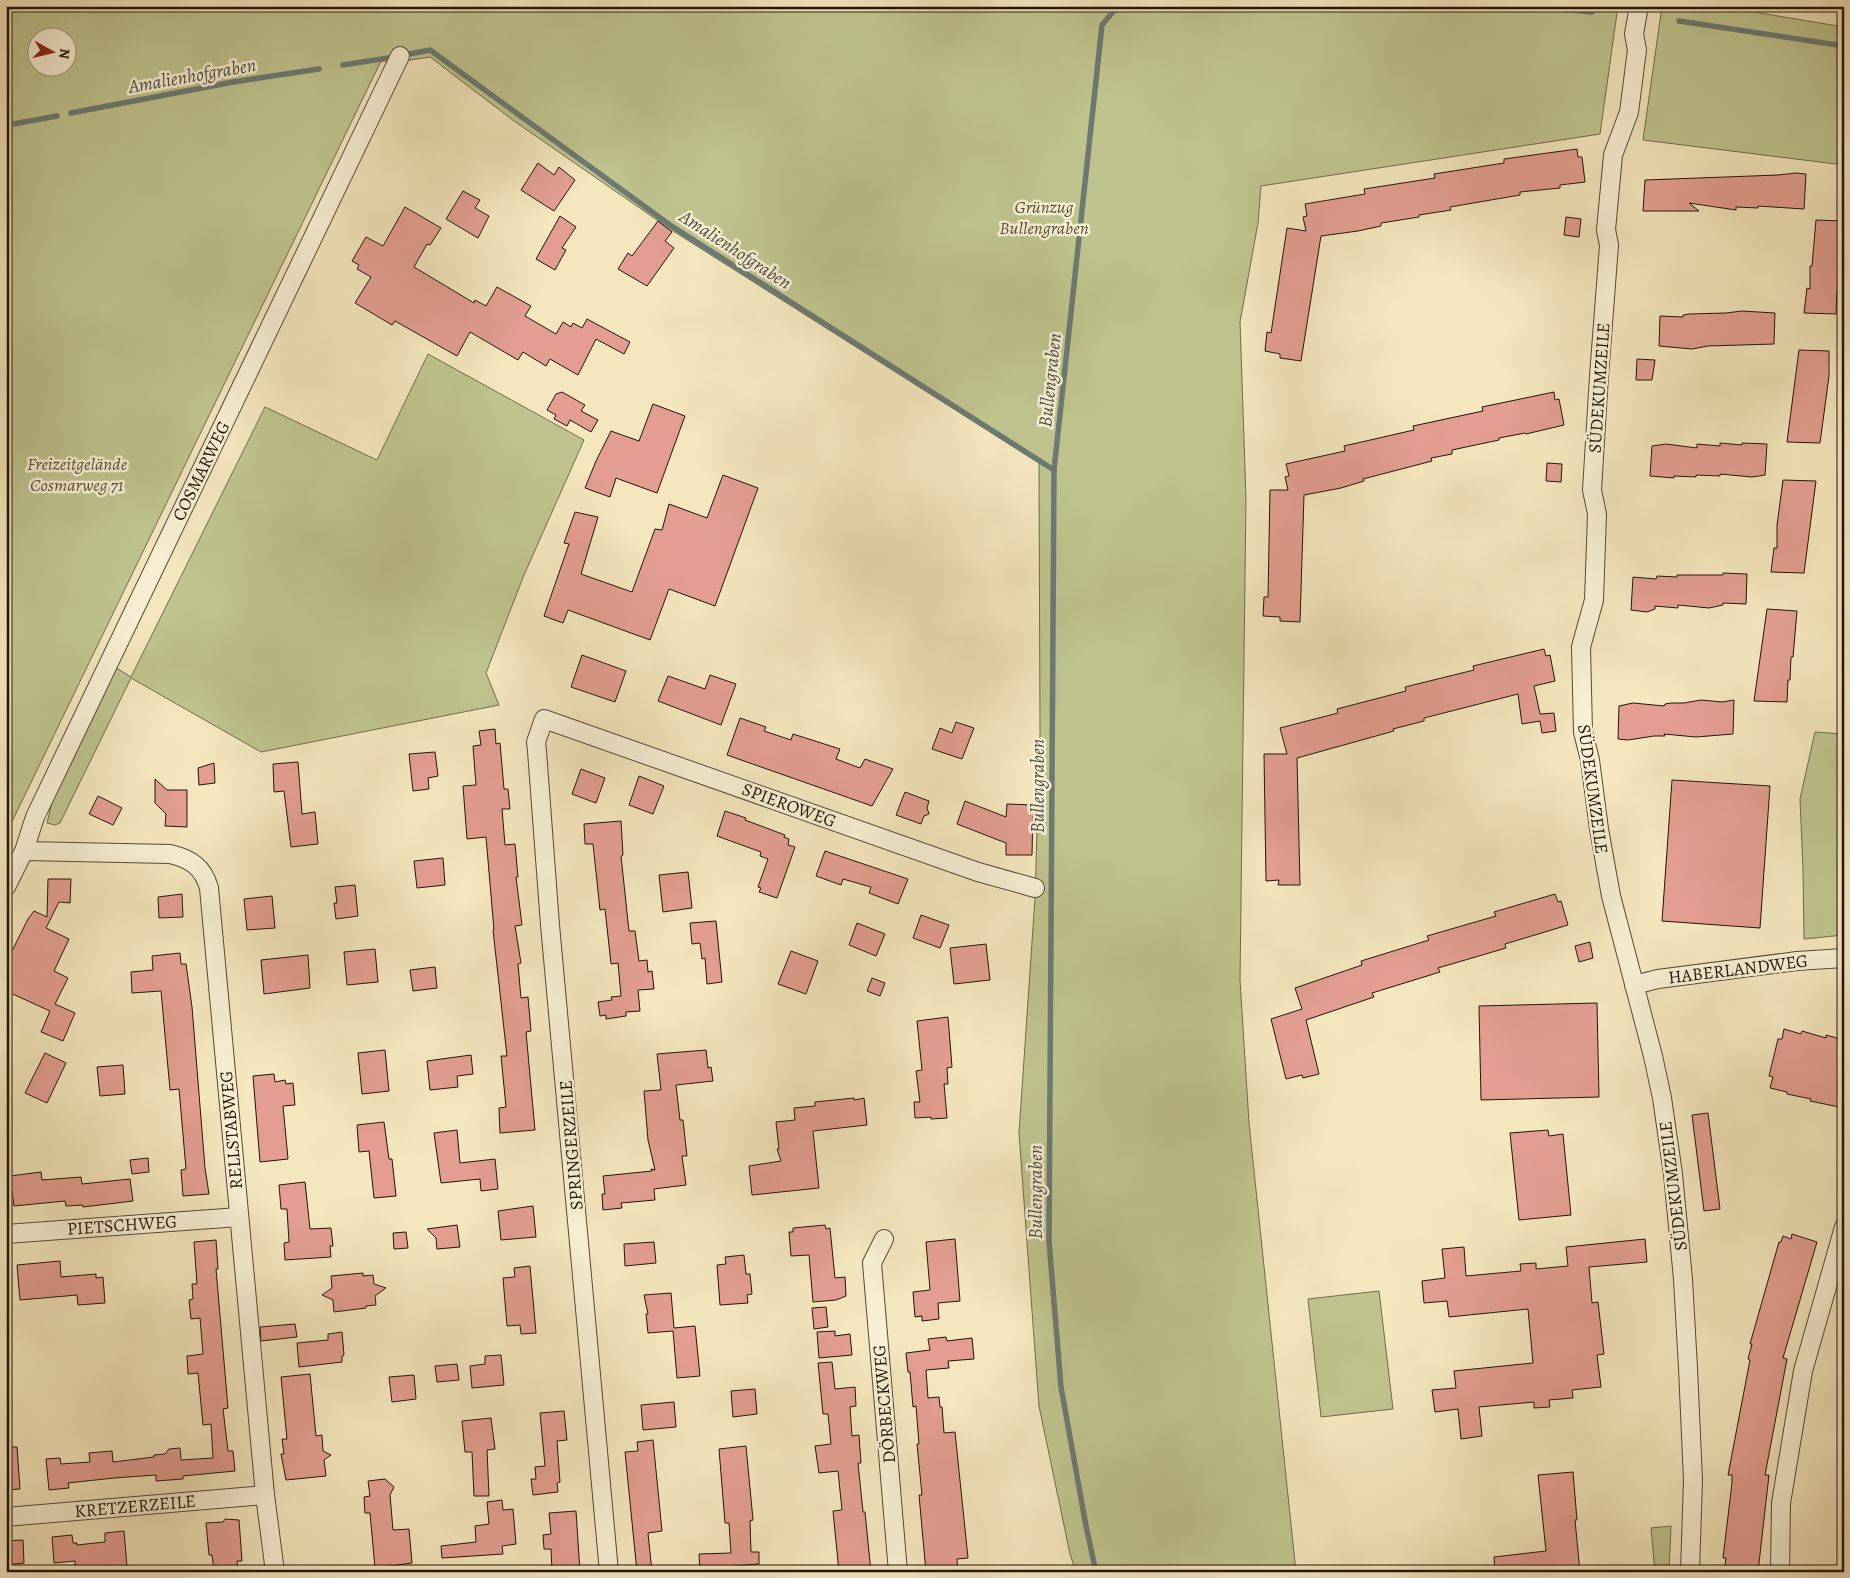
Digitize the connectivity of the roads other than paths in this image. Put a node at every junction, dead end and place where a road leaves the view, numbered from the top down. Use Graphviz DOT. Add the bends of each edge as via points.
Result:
graph roads {
  1 [pos="1638,6"];
  2 [pos="400,56"];
  3 [pos="544,719"];
  4 [pos="24,851"];
  5 [pos="6,887"];
  6 [pos="1036,888"];
  7 [pos="1844,958"];
  8 [pos="1634,986"];
  9 [pos="238,1217"];
  10 [pos="1844,1227"];
  11 [pos="6,1234"];
  12 [pos="884,1239"];
  13 [pos="265,1494"];
  14 [pos="6,1518"];
  15 [pos="276,1572"];
  16 [pos="609,1572"];
  17 [pos="898,1572"];
  18 [pos="1690,1572"];
  19 [pos="1780,1572"];
  1 -- 8 [label="street, SÜDEKUMZEILE" via="1634,34 1637,50 1629,112 1613,155 1608,206 1606,230 1610,245 1592,490 1597,514 1594,600 1581,647 1583,732 1611,896"];
  2 -- 4 [label="street, COSMARWEG" via="35,817"];
  3 -- 6 [label="street, SPIEROWEG" via="978,872"];
  3 -- 16 [label="street, SPRINGERZEILE" via="536,742"];
  4 -- 5 [label="street, COSMARWEG"];
  4 -- 9 [label="street, RELLSTABWEG" via="170,854 195,864 206,877"];
  7 -- 8 [label="street, HABERLANDWEG" via="1658,978"];
  8 -- 18 [label="street, SÜDEKUMZEILE" via="1662,1098 1679,1231 1686,1314 1692,1471"];
  9 -- 11 [label="street, PIETSCHWEG"];
  9 -- 13 [label="street, RELLSTABWEG"];
  10 -- 19 [label="street" via="1803,1371 1781,1503"];
  12 -- 17 [label="street, DÖRBECKWEG" via="872,1264"];
  13 -- 14 [label="street, KRETZERZEILE"];
  13 -- 15 [label="street, RELLSTABWEG"];
}
